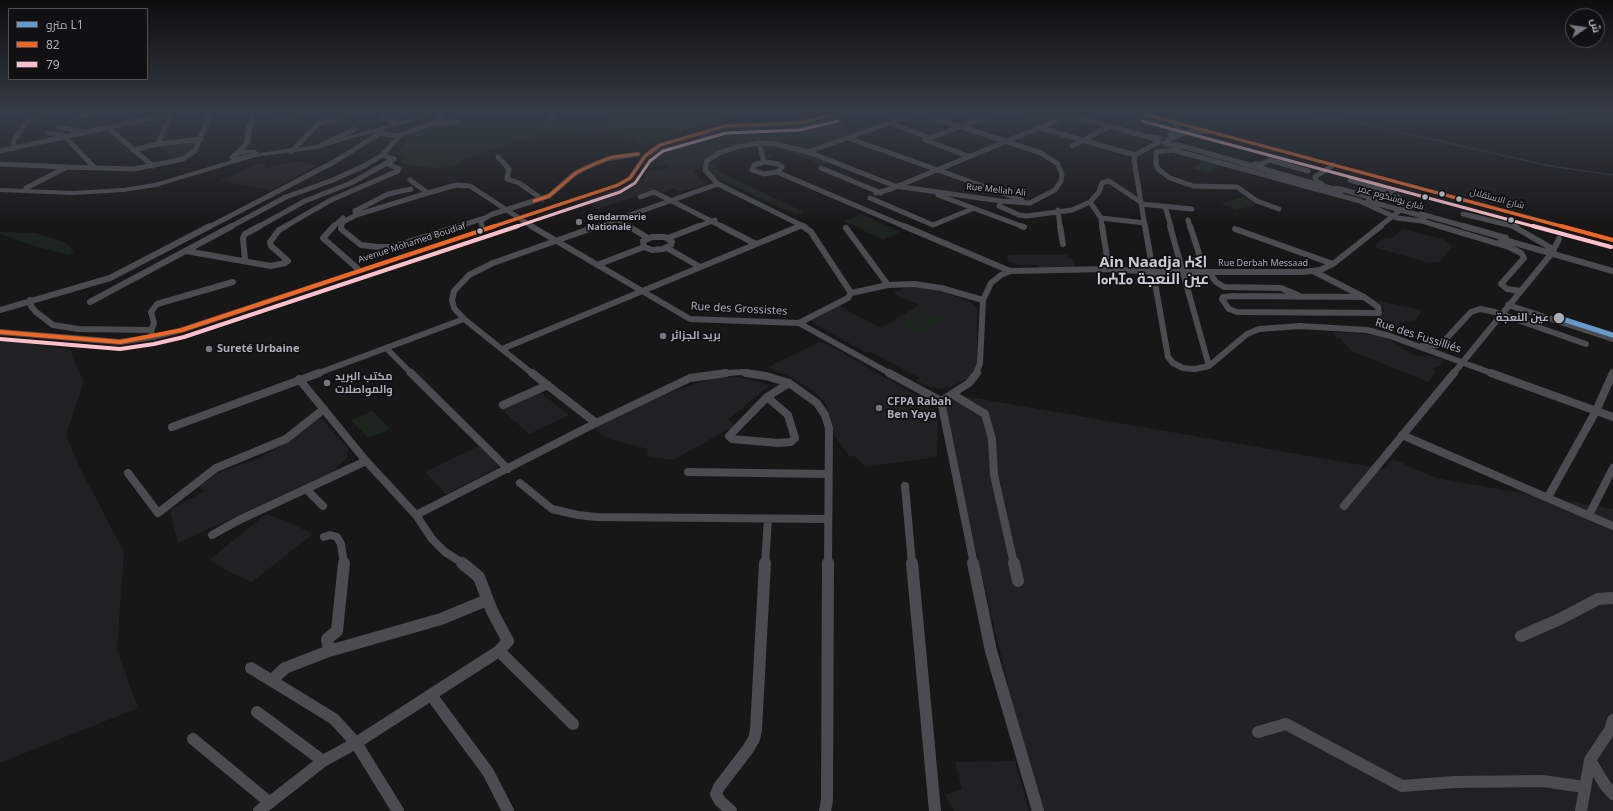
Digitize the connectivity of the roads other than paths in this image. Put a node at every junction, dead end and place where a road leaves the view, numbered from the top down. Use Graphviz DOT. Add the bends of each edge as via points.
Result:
graph roads {
  1 [pos="81,152"];
  2 [pos="135,152"];
  3 [pos="194,152"];
  4 [pos="238,152"];
  5 [pos="291,152"];
  6 [pos="351,152"];
  7 [pos="385,152"];
  8 [pos="641,152"];
  9 [pos="651,152"];
  10 [pos="723,152"];
  11 [pos="761,152"];
  12 [pos="808,152"];
  13 [pos="886,152"];
  14 [pos="957,152"];
  15 [pos="979,152"];
  16 [pos="1038,152"];
  17 [pos="1124,152"];
  18 [pos="1140,152"];
  19 [pos="1156,152"];
  20 [pos="1180,152"];
  21 [pos="1202,152"];
  22 [pos="1284,152"];
  23 [pos="1297,152"];
  24 [pos="255,154"];
  25 [pos="638,154"];
  26 [pos="235,155"];
  27 [pos="382,155"];
  28 [pos="1135,155"];
  29 [pos="968,156"];
  30 [pos="498,157"];
  31 [pos="242,160"];
  32 [pos="764,162"];
  33 [pos="0,164"];
  34 [pos="388,164"];
  35 [pos="1246,165"];
  36 [pos="1333,165"];
  37 [pos="153,166"];
  38 [pos="67,167"];
  39 [pos="95,168"];
  40 [pos="821,168"];
  41 [pos="936,170"];
  42 [pos="1308,170"];
  43 [pos="777,172"];
  44 [pos="410,180"];
  45 [pos="1350,180"];
  46 [pos="718,184"];
  47 [pos="896,186"];
  48 [pos="26,188"];
  49 [pos="0,189"];
  50 [pos="411,189"];
  51 [pos="924,190"];
  52 [pos="428,193"];
  53 [pos="640,197"];
  54 [pos="870,198"];
  55 [pos="542,199"];
  56 [pos="670,200"];
  57 [pos="1001,201"];
  58 [pos="1090,202"];
  59 [pos="1030,203"];
  60 [pos="1140,203"];
  61 [pos="1165,206"];
  62 [pos="972,208"];
  63 [pos="1401,208"];
  64 [pos="1192,209"];
  65 [pos="1279,209"];
  66 [pos="505,210"];
  67 [pos="1058,210"];
  68 [pos="1463,214"];
  69 [pos="1391,216"];
  70 [pos="517,217"];
  71 [pos="485,218"];
  72 [pos="1101,218"];
  73 [pos="618,220"];
  74 [pos="714,220"];
  75 [pos="1188,220"];
  76 [pos="1145,223"];
  77 [pos="802,225"];
  78 [pos="482,227"];
  79 [pos="1024,227"];
  80 [pos="846,228"];
  81 [pos="1235,229"];
  82 [pos="1613,236"];
  83 [pos="648,238"];
  84 [pos="668,238"];
  85 [pos="1560,239"];
  86 [pos="1613,240"];
  87 [pos="556,242"];
  88 [pos="756,244"];
  89 [pos="1063,244"];
  90 [pos="171,247"];
  91 [pos="644,247"];
  92 [pos="667,248"];
  93 [pos="187,250"];
  94 [pos="1553,251"];
  95 [pos="245,260"];
  96 [pos="1333,264"];
  97 [pos="597,265"];
  98 [pos="700,267"];
  99 [pos="357,268"];
  100 [pos="1109,269"];
  101 [pos="1613,269"];
  102 [pos="1010,271"];
  103 [pos="1313,271"];
  104 [pos="1154,272"];
  105 [pos="1182,272"];
  106 [pos="1207,272"];
  107 [pos="233,282"];
  108 [pos="888,285"];
  109 [pos="1520,291"];
  110 [pos="641,292"];
  111 [pos="851,293"];
  112 [pos="1299,296"];
  113 [pos="1364,297"];
  114 [pos="30,300"];
  115 [pos="983,300"];
  116 [pos="90,302"];
  117 [pos="1510,303"];
  118 [pos="0,310"];
  119 [pos="1500,315"];
  120 [pos="464,319"];
  121 [pos="799,323"];
  122 [pos="0,327"];
  123 [pos="0,332"];
  124 [pos="152,334"];
  125 [pos="1613,334"];
  126 [pos="1613,339"];
  127 [pos="1586,344"];
  128 [pos="1414,345"];
  129 [pos="386,348"];
  130 [pos="502,349"];
  131 [pos="1462,362"];
  132 [pos="1209,366"];
  133 [pos="1613,373"];
  134 [pos="299,379"];
  135 [pos="789,383"];
  136 [pos="548,385"];
  137 [pos="952,394"];
  138 [pos="766,397"];
  139 [pos="941,401"];
  140 [pos="503,405"];
  141 [pos="324,409"];
  142 [pos="1596,411"];
  143 [pos="1613,418"];
  144 [pos="596,423"];
  145 [pos="172,427"];
  146 [pos="1402,435"];
  147 [pos="366,461"];
  148 [pos="1613,468"];
  149 [pos="508,469"];
  150 [pos="688,472"];
  151 [pos="128,473"];
  152 [pos="827,474"];
  153 [pos="520,483"];
  154 [pos="905,486"];
  155 [pos="306,489"];
  156 [pos="1548,497"];
  157 [pos="323,506"];
  158 [pos="1344,506"];
  159 [pos="416,514"];
  160 [pos="1589,515"];
  161 [pos="768,520"];
  162 [pos="828,520"];
  163 [pos="1613,526"];
  164 [pos="212,535"];
  165 [pos="324,537"];
  166 [pos="1018,581"];
  167 [pos="1613,598"];
  168 [pos="487,600"];
  169 [pos="1521,636"];
  170 [pos="329,651"];
  171 [pos="499,651"];
  172 [pos="251,668"];
  173 [pos="272,680"];
  174 [pos="431,694"];
  175 [pos="257,712"];
  176 [pos="573,724"];
  177 [pos="1612,727"];
  178 [pos="1258,732"];
  179 [pos="194,740"];
  180 [pos="356,743"];
  181 [pos="1590,760"];
  182 [pos="323,761"];
  183 [pos="1584,787"];
  184 [pos="1613,794"];
  185 [pos="269,802"];
  186 [pos="259,811"];
  187 [pos="398,811"];
  188 [pos="508,811"];
  189 [pos="731,811"];
  190 [pos="825,811"];
  191 [pos="935,811"];
  192 [pos="1038,811"];
  193 [pos="1581,811"];
  1 -- 39 [label="street"];
  2 -- 37 [label="street"];
  3 -- 37 [label="street" via="188,156"];
  4 -- 26 [label="main road"];
  5 -- 24 [label="main road"];
  6 -- 90 [label="street"];
  7 -- 27 [label="street"];
  8 -- 25 [label="main road"];
  9 -- 70 [label="main road, Avenue Mohamed Boudiaf" via="630,178 618,185"];
  10 -- 46 [label="street, Rue Mellah Ali" via="707,161 705,170"];
  11 -- 32 [label="street"];
  12 -- 47 [label="street, Rue Mellah Ali"];
  13 -- 41 [label="street"];
  14 -- 29 [label="street"];
  15 -- 29 [label="street"];
  16 -- 59 [label="street, Rue Mellah Ali" via="1054,160 1062,175 1056,190"];
  17 -- 28 [label="street"];
  18 -- 28 [label="street"];
  19 -- 65 [label="street" via="1158,169 1170,178 1193,186 1237,187 1257,201"];
  20 -- 69 [label="street" via="1360,201"];
  21 -- 35 [label="street, شارع بوشكوم عمر"];
  22 -- 36 [label="main road, شارع الاستقلال"];
  23 -- 82 [label="main road"];
  24 -- 26 [label="main road"];
  24 -- 31 [label="main road"];
  25 -- 55 [label="street" via="613,157 577,172"];
  25 -- 70 [label="main road, Avenue Mohamed Boudiaf" via="631,170 616,182"];
  26 -- 31 [label="main road" via="234,159"];
  26 -- 48 [label="main road" via="226,161 179,176 129,188 94,191"];
  27 -- 34 [label="street" via="394,159"];
  27 -- 93 [label="street" via="345,175 286,197"];
  28 -- 60 [label="street"];
  29 -- 41 [label="street"];
  30 -- 55 [label="street" via="509,168 507,179 519,183"];
  31 -- 49 [label="main road" via="156,185 123,190 73,193"];
  32 -- 43 [label="street" via="781,165"];
  32 -- 43 [label="street" via="754,164 752,170 764,174"];
  33 -- 38 [label="street"];
  34 -- 95 [label="street" via="351,183 306,201 245,234"];
  34 -- 95 [label="street" via="399,169 398,171 331,200 279,230 270,242 271,246 288,261 271,266"];
  35 -- 42 [label="street" via="1262,164 1270,160"];
  35 -- 63 [label="street, شارع بوشكوم عمر"];
  36 -- 63 [label="street" via="1315,178 1317,182"];
  36 -- 86 [label="main road, شارع الاستقلال"];
  37 -- 39 [label="street" via="134,169"];
  38 -- 39 [label="street"];
  38 -- 48 [label="street"];
  40 -- 47 [label="street" via="878,193"];
  41 -- 47 [label="street"];
  41 -- 59 [label="street"];
  43 -- 102 [label="street"];
  44 -- 52 [label="street"];
  45 -- 63 [label="street" via="1394,192 1407,205"];
  46 -- 56 [label="street"];
  46 -- 77 [label="street"];
  47 -- 51 [label="street, Rue Mellah Ali"];
  48 -- 49 [label="main road"];
  50 -- 99 [label="street" via="388,194 345,216 323,236"];
  51 -- 57 [label="street, Rue Mellah Ali"];
  51 -- 62 [label="street"];
  52 -- 66 [label="street, Rue des Grossistes" via="456,185 467,185"];
  52 -- 71 [label="street, Rue des Grossistes" via="356,215 343,222 341,229 361,245 392,247"];
  53 -- 56 [label="street" via="654,192"];
  54 -- 62 [label="street" via="933,225"];
  55 -- 66 [label="street"];
  56 -- 73 [label="street"];
  56 -- 74 [label="street"];
  57 -- 59 [label="street, Rue Mellah Ali"];
  57 -- 67 [label="street" via="999,206 1019,215 1037,216"];
  58 -- 60 [label="street" via="1099,192 1102,183 1109,181"];
  58 -- 67 [label="street" via="1072,210"];
  58 -- 72 [label="street"];
  60 -- 61 [label="street"];
  60 -- 76 [label="street"];
  61 -- 64 [label="street"];
  61 -- 105 [label="street"];
  62 -- 79 [label="street"];
  63 -- 69 [label="street, Rue Derbah Messaad"];
  63 -- 94 [label="street, شارع بوشكوم عمر"];
  66 -- 70 [label="street, Rue des Grossistes"];
  66 -- 71 [label="street"];
  67 -- 89 [label="street"];
  68 -- 94 [label="street" via="1517,227"];
  69 -- 96 [label="street, Rue Derbah Messaad"];
  69 -- 109 [label="street" via="1422,221 1516,250 1524,258 1501,284 1507,289"];
  70 -- 78 [label="main road, Avenue Mohamed Boudiaf"];
  70 -- 87 [label="street, Rue des Grossistes"];
  70 -- 124 [label="main road, Avenue Mohamed Boudiaf" via="182,330"];
  71 -- 78 [label="street, Avenue Mohamed Boudiaf" via="480,222"];
  72 -- 76 [label="street"];
  72 -- 100 [label="street"];
  73 -- 83 [label="street"];
  73 -- 87 [label="street"];
  74 -- 84 [label="street"];
  74 -- 88 [label="street"];
  75 -- 106 [label="street"];
  76 -- 104 [label="street"];
  77 -- 88 [label="street"];
  77 -- 111 [label="street" via="811,232"];
  78 -- 99 [label="main road, Avenue Mohamed Boudiaf"];
  80 -- 108 [label="street"];
  81 -- 96 [label="street"];
  83 -- 84 [label="street"];
  83 -- 91 [label="street" via="643,241"];
  84 -- 92 [label="street" via="672,242"];
  85 -- 94 [label="street"];
  87 -- 97 [label="street, Rue des Grossistes"];
  87 -- 120 [label="street" via="493,263 469,275 454,291 452,300 454,308"];
  88 -- 98 [label="street"];
  90 -- 93 [label="street"];
  90 -- 114 [label="street" via="110,278"];
  91 -- 92 [label="street" via="652,250"];
  91 -- 97 [label="street"];
  92 -- 98 [label="street"];
  93 -- 95 [label="street"];
  93 -- 116 [label="street"];
  94 -- 101 [label="street, شارع بوشكوم عمر"];
  94 -- 109 [label="street"];
  96 -- 103 [label="street, Rue Derbah Messaad"];
  97 -- 110 [label="street, Rue des Grossistes"];
  98 -- 110 [label="street"];
  99 -- 124 [label="main road, Avenue Mohamed Boudiaf"];
  100 -- 102 [label="street, Rue Derbah Messaad"];
  100 -- 104 [label="street, Rue Derbah Messaad"];
  102 -- 115 [label="street" via="991,283"];
  103 -- 106 [label="street, Rue Derbah Messaad"];
  103 -- 113 [label="street"];
  104 -- 105 [label="street, Rue Derbah Messaad"];
  104 -- 132 [label="street" via="1168,357 1183,368"];
  105 -- 106 [label="street, Rue Derbah Messaad"];
  105 -- 132 [label="street"];
  106 -- 112 [label="street" via="1224,287 1281,288"];
  107 -- 124 [label="street" via="157,304 151,312 154,323"];
  108 -- 111 [label="street"];
  108 -- 115 [label="street" via="934,286"];
  109 -- 117 [label="street"];
  110 -- 121 [label="street, Rue des Grossistes" via="690,319"];
  110 -- 130 [label="street"];
  111 -- 121 [label="street" via="848,298"];
  112 -- 113 [label="street"];
  112 -- 113 [label="street" via="1233,296 1222,299 1229,309 1237,312 1379,312 1378,307"];
  114 -- 118 [label="street"];
  114 -- 124 [label="street" via="36,312 58,326"];
  115 -- 137 [label="street" via="978,372 969,383"];
  117 -- 119 [label="street"];
  117 -- 125 [label="street"];
  117 -- 126 [label="street"];
  119 -- 127 [label="street"];
  119 -- 128 [label="street" via="1489,310 1473,310 1438,345"];
  119 -- 131 [label="street"];
  120 -- 129 [label="street"];
  120 -- 130 [label="street"];
  121 -- 139 [label="street, Rue des Grossistes"];
  122 -- 124 [label="main road, Avenue Mohamed Boudiaf" via="109,336"];
  123 -- 124 [label="main road, Avenue Mohamed Boudiaf" via="106,342"];
  128 -- 131 [label="street, Rue des Fussilliés"];
  128 -- 132 [label="street, Rue des Fussilliés" via="1367,330 1275,327 1247,334"];
  129 -- 134 [label="street"];
  129 -- 149 [label="street"];
  130 -- 136 [label="street"];
  131 -- 142 [label="street, Rue des Fussilliés"];
  131 -- 146 [label="street"];
  133 -- 142 [label="street"];
  134 -- 141 [label="street"];
  134 -- 145 [label="street"];
  135 -- 138 [label="street"];
  135 -- 144 [label="street" via="742,372 717,372 690,378"];
  135 -- 152 [label="street" via="817,403 825,415 829,428"];
  136 -- 140 [label="street"];
  136 -- 144 [label="street"];
  137 -- 139 [label="street"];
  137 -- 166 [label="street" via="985,414 992,439 994,475"];
  138 -- 138 [label="street" via="729,436 732,439 792,442 795,438 788,415"];
  139 -- 192 [label="street" via="990,651"];
  141 -- 147 [label="street"];
  141 -- 151 [label="street" via="286,439 216,468 158,513"];
  142 -- 143 [label="street, Rue des Fussilliés"];
  142 -- 156 [label="street"];
  144 -- 149 [label="street"];
  146 -- 156 [label="street"];
  146 -- 158 [label="street"];
  147 -- 155 [label="street"];
  147 -- 159 [label="street"];
  148 -- 160 [label="street"];
  149 -- 159 [label="street"];
  150 -- 152 [label="street"];
  152 -- 162 [label="street"];
  153 -- 161 [label="street" via="543,503 561,512 596,517"];
  154 -- 191 [label="street"];
  155 -- 157 [label="street"];
  155 -- 164 [label="street"];
  156 -- 160 [label="street"];
  159 -- 168 [label="street" via="432,539 445,552 479,577"];
  160 -- 163 [label="street"];
  161 -- 162 [label="street"];
  161 -- 189 [label="street" via="755,734 748,749 719,786 716,794"];
  162 -- 190 [label="street"];
  165 -- 170 [label="street" via="337,537 341,544 345,568 337,631 327,639"];
  167 -- 169 [label="street" via="1598,599 1560,620"];
  168 -- 170 [label="street" via="441,619"];
  168 -- 171 [label="street" via="508,641"];
  170 -- 173 [label="street" via="285,668"];
  171 -- 174 [label="street"];
  171 -- 176 [label="street"];
  172 -- 173 [label="street"];
  173 -- 180 [label="street" via="334,719"];
  174 -- 180 [label="street"];
  174 -- 188 [label="street" via="488,772"];
  175 -- 182 [label="street"];
  177 -- 181 [label="street"];
  178 -- 183 [label="street" via="1286,724 1402,786 1454,782 1543,781"];
  179 -- 185 [label="street"];
  180 -- 182 [label="street"];
  180 -- 187 [label="street"];
  181 -- 183 [label="street"];
  181 -- 184 [label="street"];
  182 -- 185 [label="street"];
  183 -- 193 [label="street"];
  185 -- 186 [label="street"];
}
